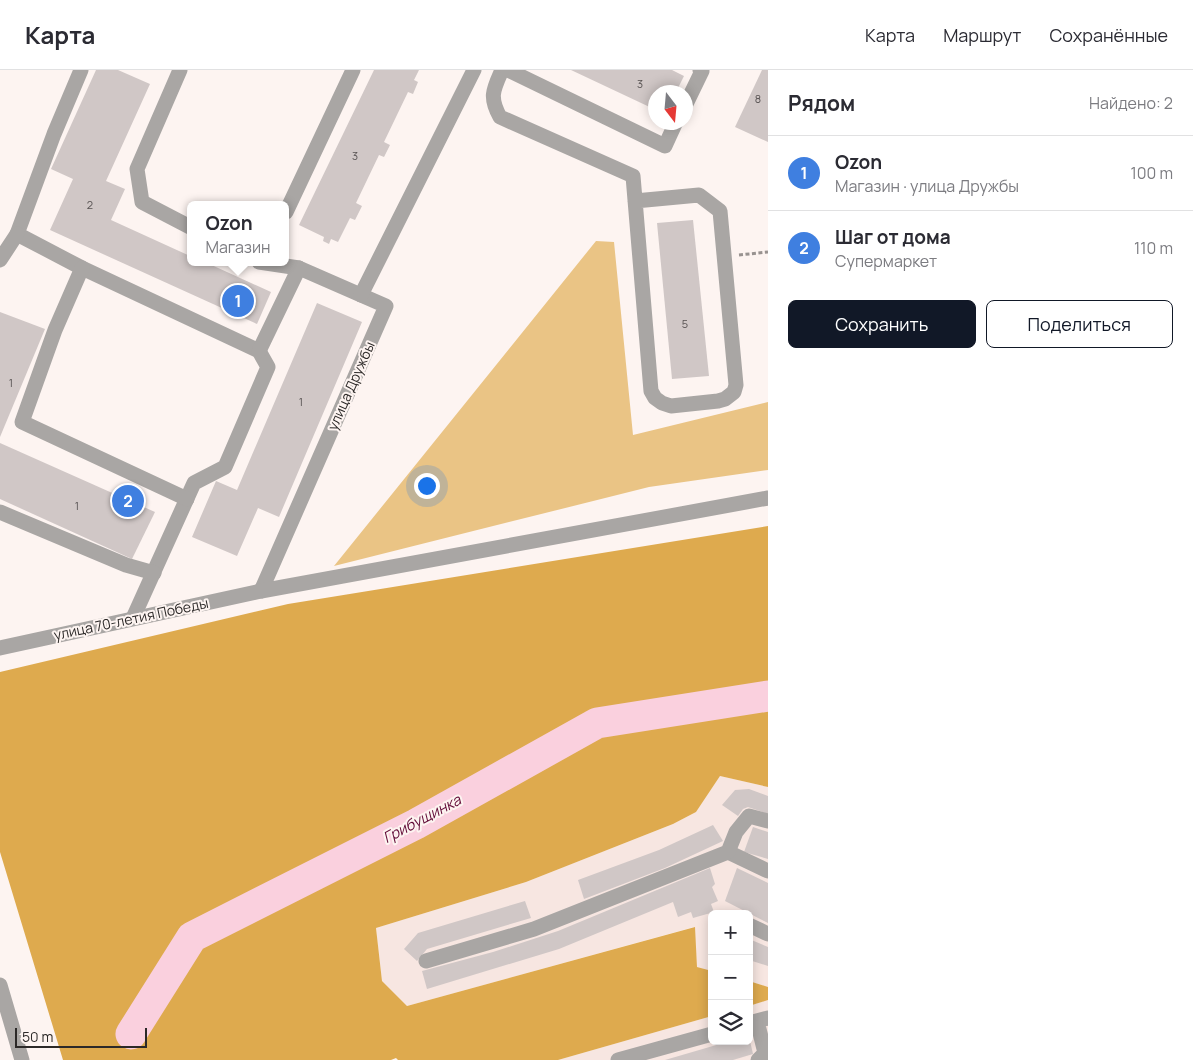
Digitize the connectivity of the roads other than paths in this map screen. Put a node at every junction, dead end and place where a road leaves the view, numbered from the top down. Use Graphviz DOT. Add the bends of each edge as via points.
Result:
graph roads {
  1 [pos="80,70"];
  2 [pos="180,70"];
  3 [pos="353,70"];
  4 [pos="474,70"];
  5 [pos="502,70"];
  6 [pos="508,70"];
  7 [pos="700,70"];
  8 [pos="693,90"];
  9 [pos="672,130"];
  10 [pos="635,201"];
  11 [pos="289,206"];
  12 [pos="187,225"];
  13 [pos="17,234"];
  14 [pos="0,260"];
  15 [pos="283,266"];
  16 [pos="82,268"];
  17 [pos="299,268"];
  18 [pos="361,295"];
  19 [pos="259,351"];
  20 [pos="768,498"];
  21 [pos="187,499"];
  22 [pos="0,512"];
  23 [pos="154,573"];
  24 [pos="261,591"];
  25 [pos="133,618"];
  26 [pos="0,648"];
  27 [pos="768,821"];
  28 [pos="728,852"];
  29 [pos="768,871"];
  30 [pos="753,927"];
  31 [pos="768,934"];
  32 [pos="426,961"];
  33 [pos="0,985"];
  34 [pos="768,1018"];
  35 [pos="753,1023"];
  36 [pos="753,1026"];
  37 [pos="708,1035"];
  38 [pos="22,1060"];
  39 [pos="618,1060"];
  40 [pos="758,1060"];
  1 -- 13 [label="street"];
  2 -- 12 [label="street" via="137,169 142,202"];
  3 -- 11 [label="street"];
  4 -- 18 [label="street"];
  5 -- 10 [label="street" via="493,92 493,104 500,117 633,176"];
  6 -- 9 [label="street" via="665,146"];
  7 -- 8 [label="street"];
  10 -- 10 [label="street" via="651,391 655,398 671,406 725,399 734,392 736,385 720,211 699,195"];
  13 -- 14 [label="street"];
  13 -- 16 [label="street"];
  15 -- 17 [label="street, улица Дружбы"];
  16 -- 19 [label="street"];
  16 -- 21 [label="street" via="55,330 22,422"];
  17 -- 18 [label="street, улица Дружбы"];
  17 -- 19 [label="street"];
  18 -- 24 [label="street, улица Дружбы" via="386,306"];
  19 -- 21 [label="street" via="268,367 225,467 194,483"];
  20 -- 24 [label="street, улица 70-летия Победы"];
  21 -- 23 [label="street"];
  22 -- 23 [label="street" via="126,565"];
  23 -- 25 [label="street"];
  24 -- 25 [label="street, улица 70-летия Победы"];
  25 -- 26 [label="street, улица 70-летия Победы"];
  27 -- 28 [label="street" via="749,816 736,832"];
  28 -- 29 [label="street"];
  28 -- 32 [label="street" via="534,929"];
  30 -- 31 [label="street"];
  33 -- 38 [label="street"];
  34 -- 35 [label="street"];
  36 -- 40 [label="street" via="759,1029 765,1053"];
  37 -- 39 [label="street"];
}
